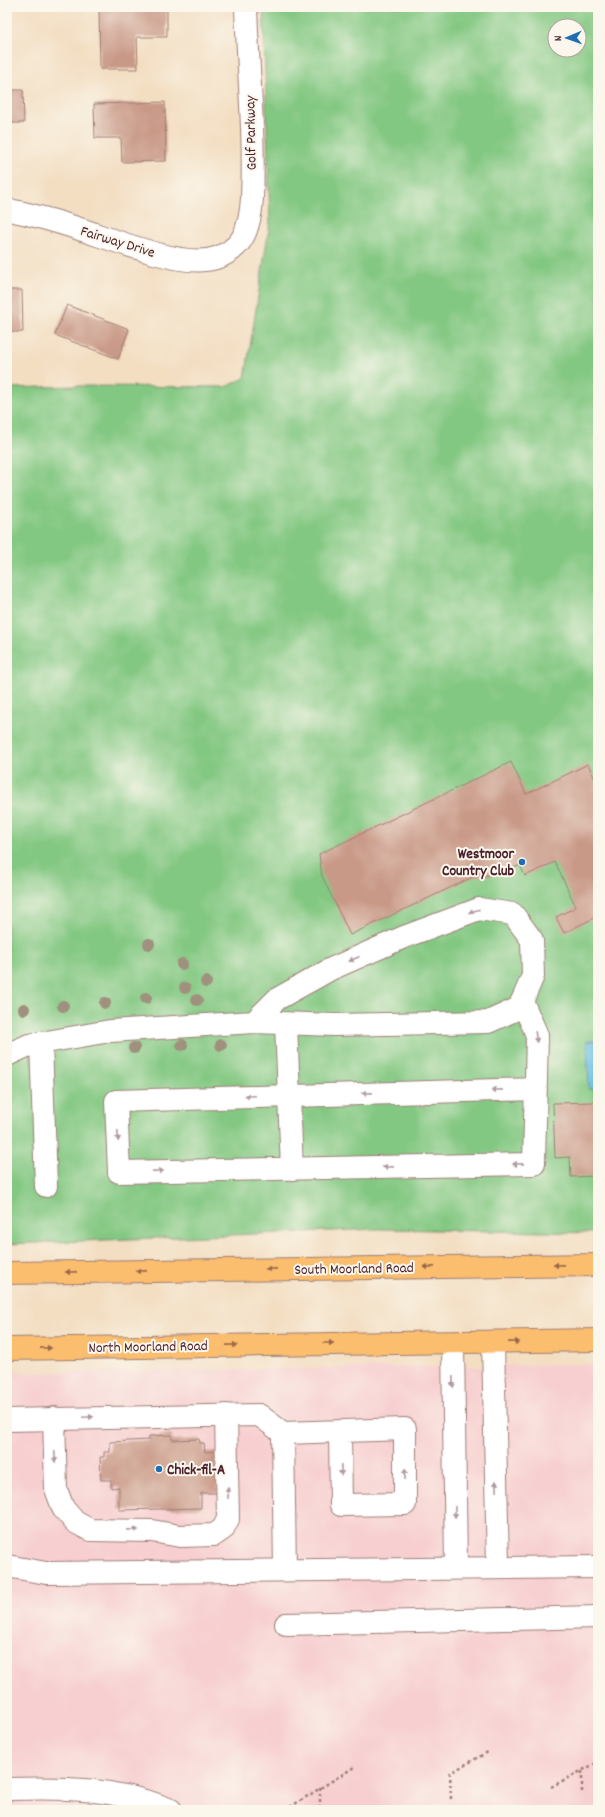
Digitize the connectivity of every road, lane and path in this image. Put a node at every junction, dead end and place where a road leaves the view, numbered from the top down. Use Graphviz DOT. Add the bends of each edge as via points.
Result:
graph roads {
  1 [pos="246,7"];
  2 [pos="7,210"];
  3 [pos="229,251"];
  4 [pos="522,1001"];
  5 [pos="254,1022"];
  6 [pos="286,1024"];
  7 [pos="41,1043"];
  8 [pos="7,1055"];
  9 [pos="536,1089"];
  10 [pos="289,1095"];
  11 [pos="292,1169"];
  12 [pos="46,1186"];
  13 [pos="598,1265"];
  14 [pos="7,1273"];
  15 [pos="598,1340"];
  16 [pos="453,1342"];
  17 [pos="493,1342"];
  18 [pos="7,1349"];
  19 [pos="226,1415"];
  20 [pos="54,1418"];
  21 [pos="7,1420"];
  22 [pos="340,1431"];
  23 [pos="283,1433"];
  24 [pos="7,1566"];
  25 [pos="498,1567"];
  26 [pos="598,1567"];
  27 [pos="456,1568"];
  28 [pos="285,1570"];
  29 [pos="598,1616"];
  30 [pos="286,1624"];
  31 [pos="488,1752"];
  32 [pos="598,1762"];
  33 [pos="356,1766"];
  34 [pos="582,1771"];
  35 [pos="551,1787"];
  36 [pos="320,1788"];
  37 [pos="7,1789"];
  38 [pos="582,1794"];
  39 [pos="451,1799"];
  40 [pos="290,1807"];
  41 [pos="320,1808"];
  42 [pos="171,1810"];
  1 -- 3 [label="street, Golf Parkway" via="252,199 244,234"];
  2 -- 3 [label="street, Fairway Drive" via="54,221 184,260 205,261 221,257"];
  4 -- 5 [label="street, one-way" via="533,976 532,940 512,914 479,909 404,937 331,969 277,999"];
  4 -- 6 [label="street" via="519,1008 488,1022"];
  4 -- 9 [label="street, one-way" via="537,1035"];
  5 -- 6 [label="street"];
  5 -- 7 [label="street" via="110,1031"];
  6 -- 10 [label="street"];
  7 -- 8 [label="street" via="29,1045"];
  7 -- 12 [label="street"];
  9 -- 10 [label="street, one-way"];
  9 -- 11 [label="street, one-way" via="534,1164"];
  10 -- 11 [label="street"];
  10 -- 11 [label="street, one-way" via="116,1101 119,1172"];
  13 -- 14 [label="main road, South Moorland Road, one-way"];
  17 -- 15 [label="main road, one-way"];
  16 -- 17 [label="main road"];
  18 -- 16 [label="main road, North Moorland Road, one-way"];
  16 -- 27 [label="street, one-way"];
  25 -- 17 [label="street, one-way"];
  20 -- 19 [label="street, one-way"];
  20 -- 19 [label="street, one-way" via="56,1489 63,1508 76,1522 90,1530 152,1531 180,1536 214,1535 223,1529 228,1519"];
  19 -- 23 [label="street" via="259,1415"];
  20 -- 21 [label="street"];
  22 -- 22 [label="street, one-way" via="341,1506 405,1504 405,1429"];
  22 -- 23 [label="street"];
  23 -- 28 [label="street"];
  24 -- 28 [label="street" via="46,1573"];
  25 -- 26 [label="street"];
  25 -- 27 [label="street"];
  27 -- 28 [label="street"];
  29 -- 30 [label="street"];
  31 -- 39 [label="path" via="450,1773"];
  32 -- 34 [label="path"];
  33 -- 36 [label="path"];
  34 -- 35 [label="path"];
  34 -- 38 [label="path"];
  36 -- 40 [label="path"];
  36 -- 41 [label="path"];
  37 -- 42 [label="street" via="95,1790 133,1796"];
}
